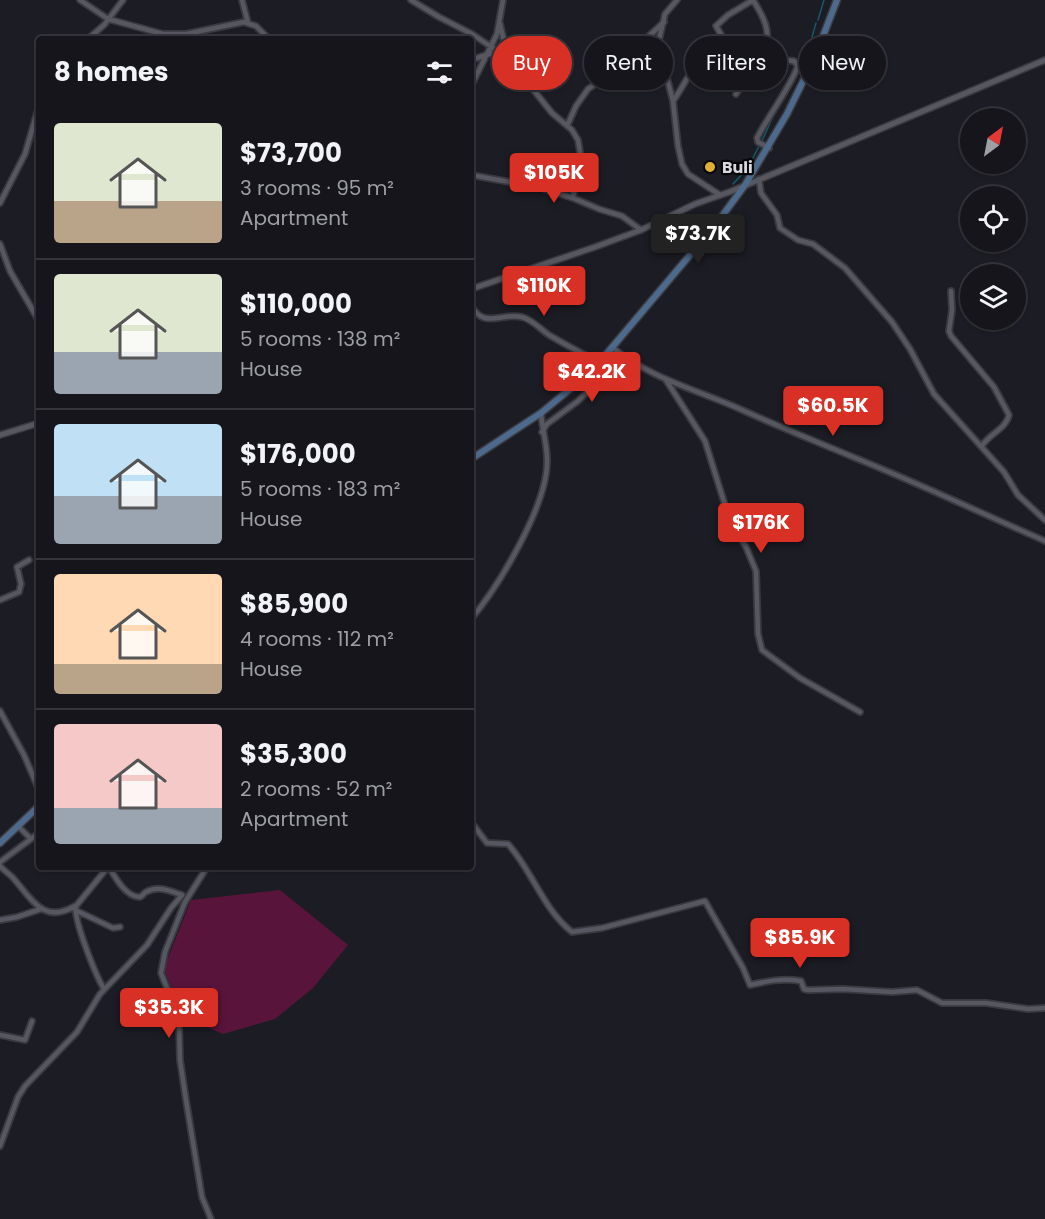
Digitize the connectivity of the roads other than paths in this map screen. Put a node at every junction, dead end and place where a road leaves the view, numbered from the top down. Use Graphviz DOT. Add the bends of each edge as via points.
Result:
graph roads {
  1 [pos="80,0"];
  2 [pos="123,0"];
  3 [pos="242,0"];
  4 [pos="411,0"];
  5 [pos="503,0"];
  6 [pos="677,0"];
  7 [pos="753,0"];
  8 [pos="837,0"];
  9 [pos="842,0"];
  10 [pos="834,8"];
  11 [pos="108,20"];
  12 [pos="664,22"];
  13 [pos="248,23"];
  14 [pos="500,24"];
  15 [pos="91,36"];
  16 [pos="266,36"];
  17 [pos="473,36"];
  18 [pos="496,36"];
  19 [pos="503,36"];
  20 [pos="767,36"];
  21 [pos="474,37"];
  22 [pos="492,47"];
  23 [pos="492,54"];
  24 [pos="488,55"];
  25 [pos="474,59"];
  26 [pos="787,60"];
  27 [pos="1045,60"];
  28 [pos="474,81"];
  29 [pos="787,88"];
  30 [pos="533,90"];
  31 [pos="739,90"];
  32 [pos="786,90"];
  33 [pos="736,94"];
  34 [pos="673,101"];
  35 [pos="36,116"];
  36 [pos="567,126"];
  37 [pos="769,148"];
  38 [pos="474,174"];
  39 [pos="759,179"];
  40 [pos="745,185"];
  41 [pos="720,195"];
  42 [pos="573,198"];
  43 [pos="0,203"];
  44 [pos="641,230"];
  45 [pos="0,244"];
  46 [pos="474,288"];
  47 [pos="951,291"];
  48 [pos="474,310"];
  49 [pos="36,316"];
  50 [pos="613,348"];
  51 [pos="600,363"];
  52 [pos="634,365"];
  53 [pos="666,380"];
  54 [pos="541,413"];
  55 [pos="36,424"];
  56 [pos="542,432"];
  57 [pos="0,435"];
  58 [pos="981,446"];
  59 [pos="474,457"];
  60 [pos="1045,520"];
  61 [pos="1045,541"];
  62 [pos="29,560"];
  63 [pos="0,600"];
  64 [pos="474,615"];
  65 [pos="0,711"];
  66 [pos="860,711"];
  67 [pos="36,783"];
  68 [pos="36,809"];
  69 [pos="18,826"];
  70 [pos="474,826"];
  71 [pos="36,835"];
  72 [pos="31,839"];
  73 [pos="0,843"];
  74 [pos="0,864"];
  75 [pos="101,870"];
  76 [pos="111,870"];
  77 [pos="205,870"];
  78 [pos="185,896"];
  79 [pos="75,908"];
  80 [pos="41,909"];
  81 [pos="0,920"];
  82 [pos="120,927"];
  83 [pos="104,989"];
  84 [pos="1045,1008"];
  85 [pos="32,1021"];
  86 [pos="0,1035"];
  87 [pos="0,1146"];
  88 [pos="211,1219"];
  1 -- 11 [label="street"];
  2 -- 11 [label="street"];
  3 -- 13 [label="street"];
  4 -- 17 [label="street"];
  5 -- 14 [label="street"];
  6 -- 12 [label="street" via="665,14"];
  7 -- 20 [label="street" via="764,17"];
  7 -- 34 [label="street" via="716,26 723,38 686,79"];
  8 -- 10 [label="main road"];
  9 -- 10 [label="street"];
  10 -- 37 [label="main road" via="807,76"];
  11 -- 13 [label="street" via="173,35"];
  11 -- 15 [label="street"];
  12 -- 34 [label="street" via="658,50"];
  12 -- 36 [label="street" via="624,64 588,89"];
  13 -- 16 [label="street"];
  14 -- 18 [label="street"];
  14 -- 19 [label="street"];
  21 -- 22 [label="street"];
  22 -- 24 [label="street"];
  23 -- 24 [label="street"];
  24 -- 25 [label="street"];
  24 -- 28 [label="street"];
  26 -- 29 [label="street" via="798,66"];
  27 -- 39 [label="street"];
  30 -- 36 [label="street"];
  31 -- 33 [label="street"];
  32 -- 37 [label="street" via="757,138"];
  34 -- 41 [label="street" via="684,168"];
  35 -- 43 [label="street" via="25,154"];
  36 -- 42 [label="street" via="576,134 580,152"];
  37 -- 40 [label="main road"];
  38 -- 42 [label="street"];
  39 -- 40 [label="street"];
  39 -- 58 [label="street" via="762,195 777,215 780,228 813,244 845,268 892,322 934,394"];
  40 -- 41 [label="street"];
  40 -- 50 [label="main road"];
  41 -- 44 [label="street"];
  42 -- 44 [label="street" via="622,216"];
  44 -- 46 [label="street"];
  45 -- 49 [label="street" via="10,272"];
  47 -- 58 [label="street" via="951,336 994,387 1009,415"];
  48 -- 51 [label="street" via="485,319 527,318 546,334"];
  50 -- 51 [label="main road"];
  50 -- 52 [label="street"];
  51 -- 54 [label="main road"];
  52 -- 53 [label="street"];
  52 -- 56 [label="street" via="613,367"];
  53 -- 61 [label="street"];
  53 -- 66 [label="street" via="705,441 730,521 756,571 760,646 800,678"];
  54 -- 56 [label="street"];
  54 -- 59 [label="main road"];
  55 -- 57 [label="street"];
  56 -- 64 [label="street" via="547,459 541,495 500,579"];
  58 -- 60 [label="street" via="1018,495"];
  62 -- 63 [label="street" via="17,567 19,592"];
  65 -- 67 [label="street"];
  68 -- 69 [label="main road"];
  69 -- 72 [label="street"];
  69 -- 73 [label="main road"];
  70 -- 84 [label="street" via="487,843 508,844 550,909 572,932 705,901 750,985 789,979 801,981 807,990 917,990 942,1003"];
  71 -- 72 [label="street"];
  72 -- 74 [label="street"];
  74 -- 80 [label="street"];
  75 -- 79 [label="street"];
  76 -- 78 [label="street" via="120,884 137,896 162,888"];
  77 -- 78 [label="street"];
  78 -- 83 [label="street" via="171,908 143,950"];
  78 -- 88 [label="street" via="161,973 179,1024 186,1101 202,1197"];
  79 -- 80 [label="street" via="53,914"];
  79 -- 82 [label="street" via="113,928"];
  79 -- 83 [label="street" via="80,933"];
  80 -- 81 [label="street"];
  83 -- 87 [label="street" via="77,1032 18,1096"];
  85 -- 86 [label="street" via="25,1040"];
}
